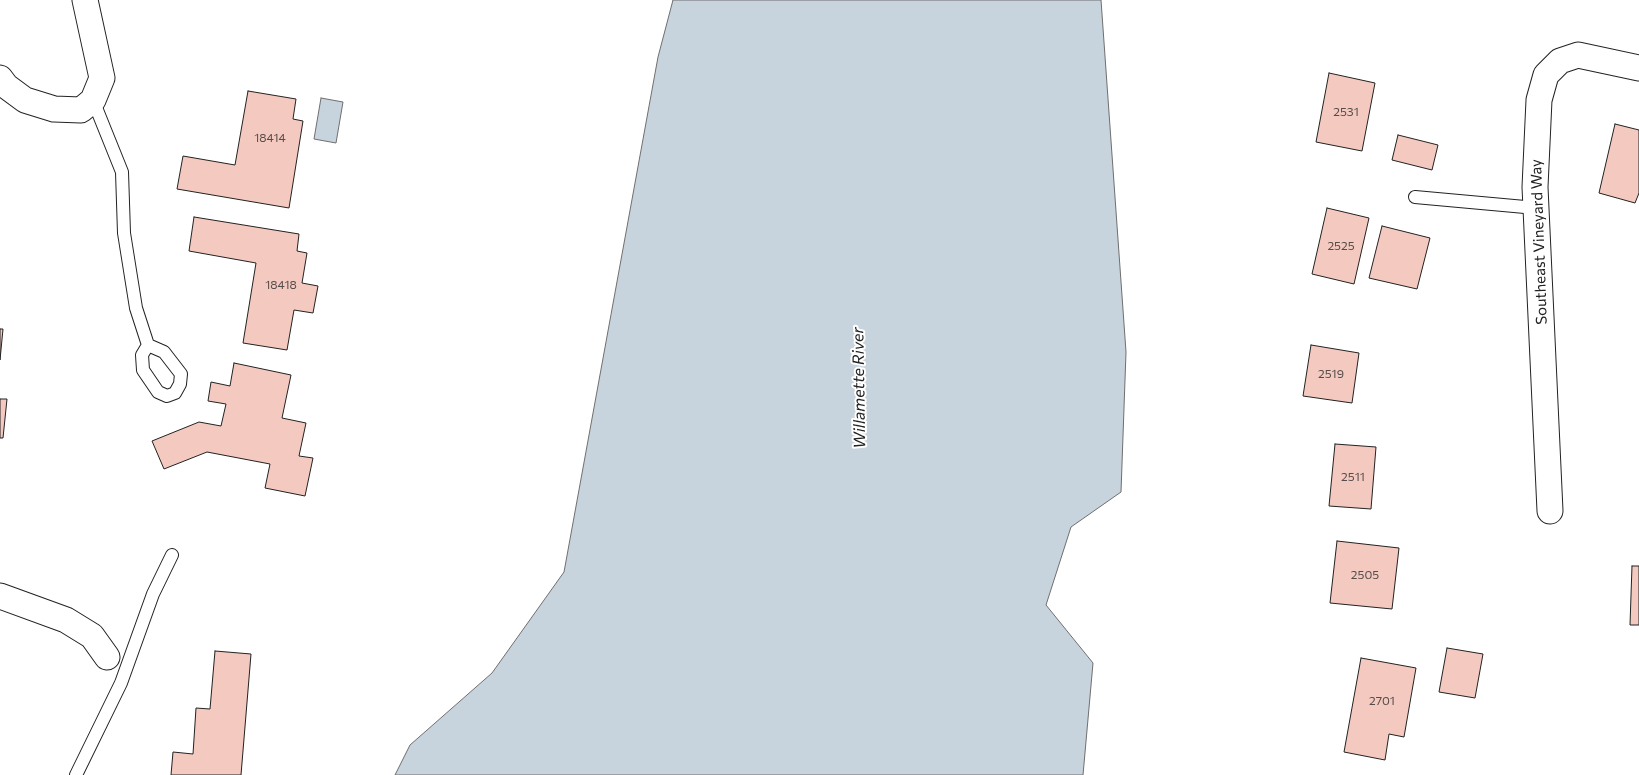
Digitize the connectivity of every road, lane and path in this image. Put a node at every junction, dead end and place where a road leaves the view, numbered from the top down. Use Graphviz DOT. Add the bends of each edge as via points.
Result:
graph roads {
  1 [pos="85,0"];
  2 [pos="1639,68"];
  3 [pos="0,78"];
  4 [pos="93,100"];
  5 [pos="1414,197"];
  6 [pos="1536,208"];
  7 [pos="148,345"];
  8 [pos="1550,511"];
  9 [pos="172,555"];
  10 [pos="0,596"];
  11 [pos="116,665"];
  12 [pos="76,775"];
  1 -- 4 [label="street" via="102,78"];
  2 -- 6 [label="street, Southeast Vineyard Way" via="1578,55 1560,61 1546,75 1539,100"];
  3 -- 4 [label="street" via="24,100 54,109 81,110"];
  4 -- 7 [label="lane" via="122,172 124,233 136,308"];
  5 -- 6 [label="lane"];
  6 -- 8 [label="street, Southeast Vineyard Way"];
  9 -- 11 [label="lane"];
  10 -- 11 [label="street" via="66,620 92,636"];
  11 -- 12 [label="lane"];
}
